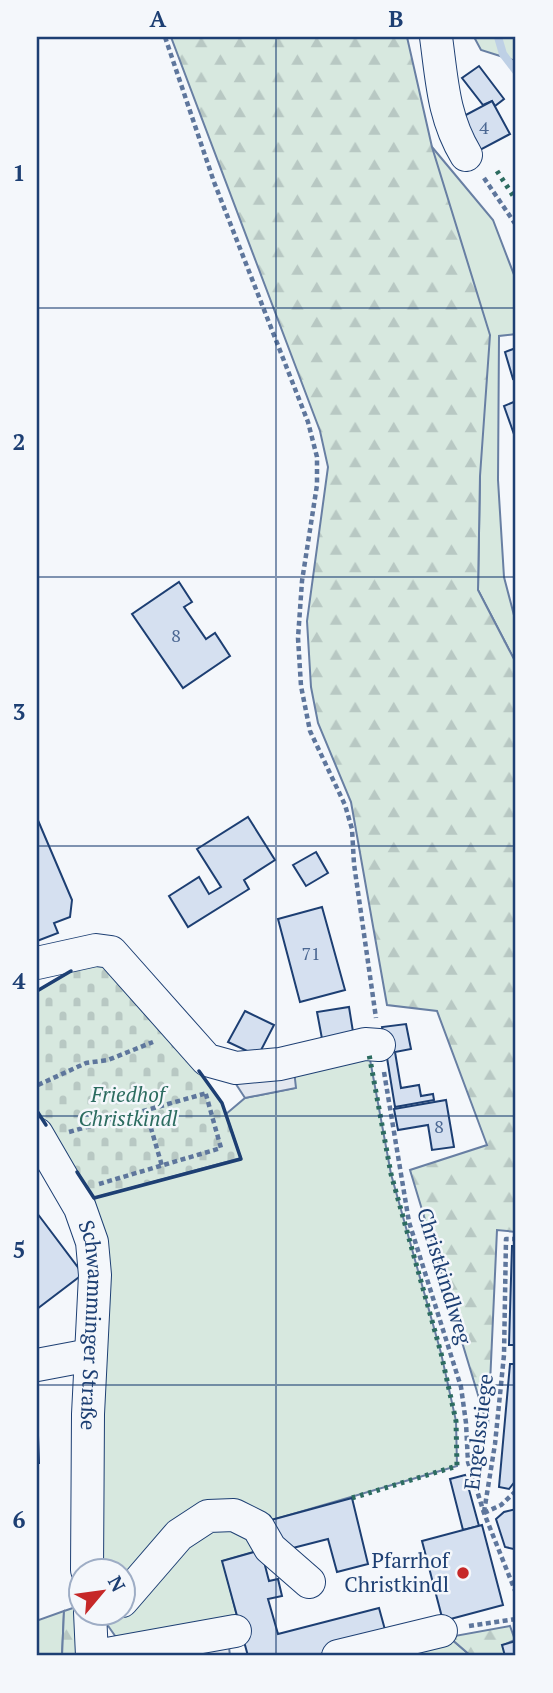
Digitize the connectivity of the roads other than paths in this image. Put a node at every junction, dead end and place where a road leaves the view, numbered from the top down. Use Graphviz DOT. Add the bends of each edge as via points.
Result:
graph roads {
  1 [pos="436,37"];
  2 [pos="466,155"];
  3 [pos="37,963"];
  4 [pos="379,1045"];
  5 [pos="37,1134"];
  6 [pos="90,1355"];
  7 [pos="37,1365"];
  8 [pos="87,1556"];
  9 [pos="309,1582"];
  10 [pos="136,1585"];
  11 [pos="235,1631"];
  12 [pos="441,1631"];
  13 [pos="96,1634"];
  14 [pos="338,1656"];
  1 -- 2 [label="street" via="446,112"];
  3 -- 4 [label="street" via="96,950 111,952 207,1060 236,1068"];
  5 -- 6 [label="street, Schwamminger Straße" via="80,1208 92,1242 95,1275"];
  6 -- 7 [label="street"];
  6 -- 8 [label="street, Schwamminger Straße"];
  9 -- 10 [label="street" via="270,1548 258,1527 234,1515 208,1517 179,1535"];
  11 -- 13 [label="street"];
  12 -- 14 [label="street"];
}
